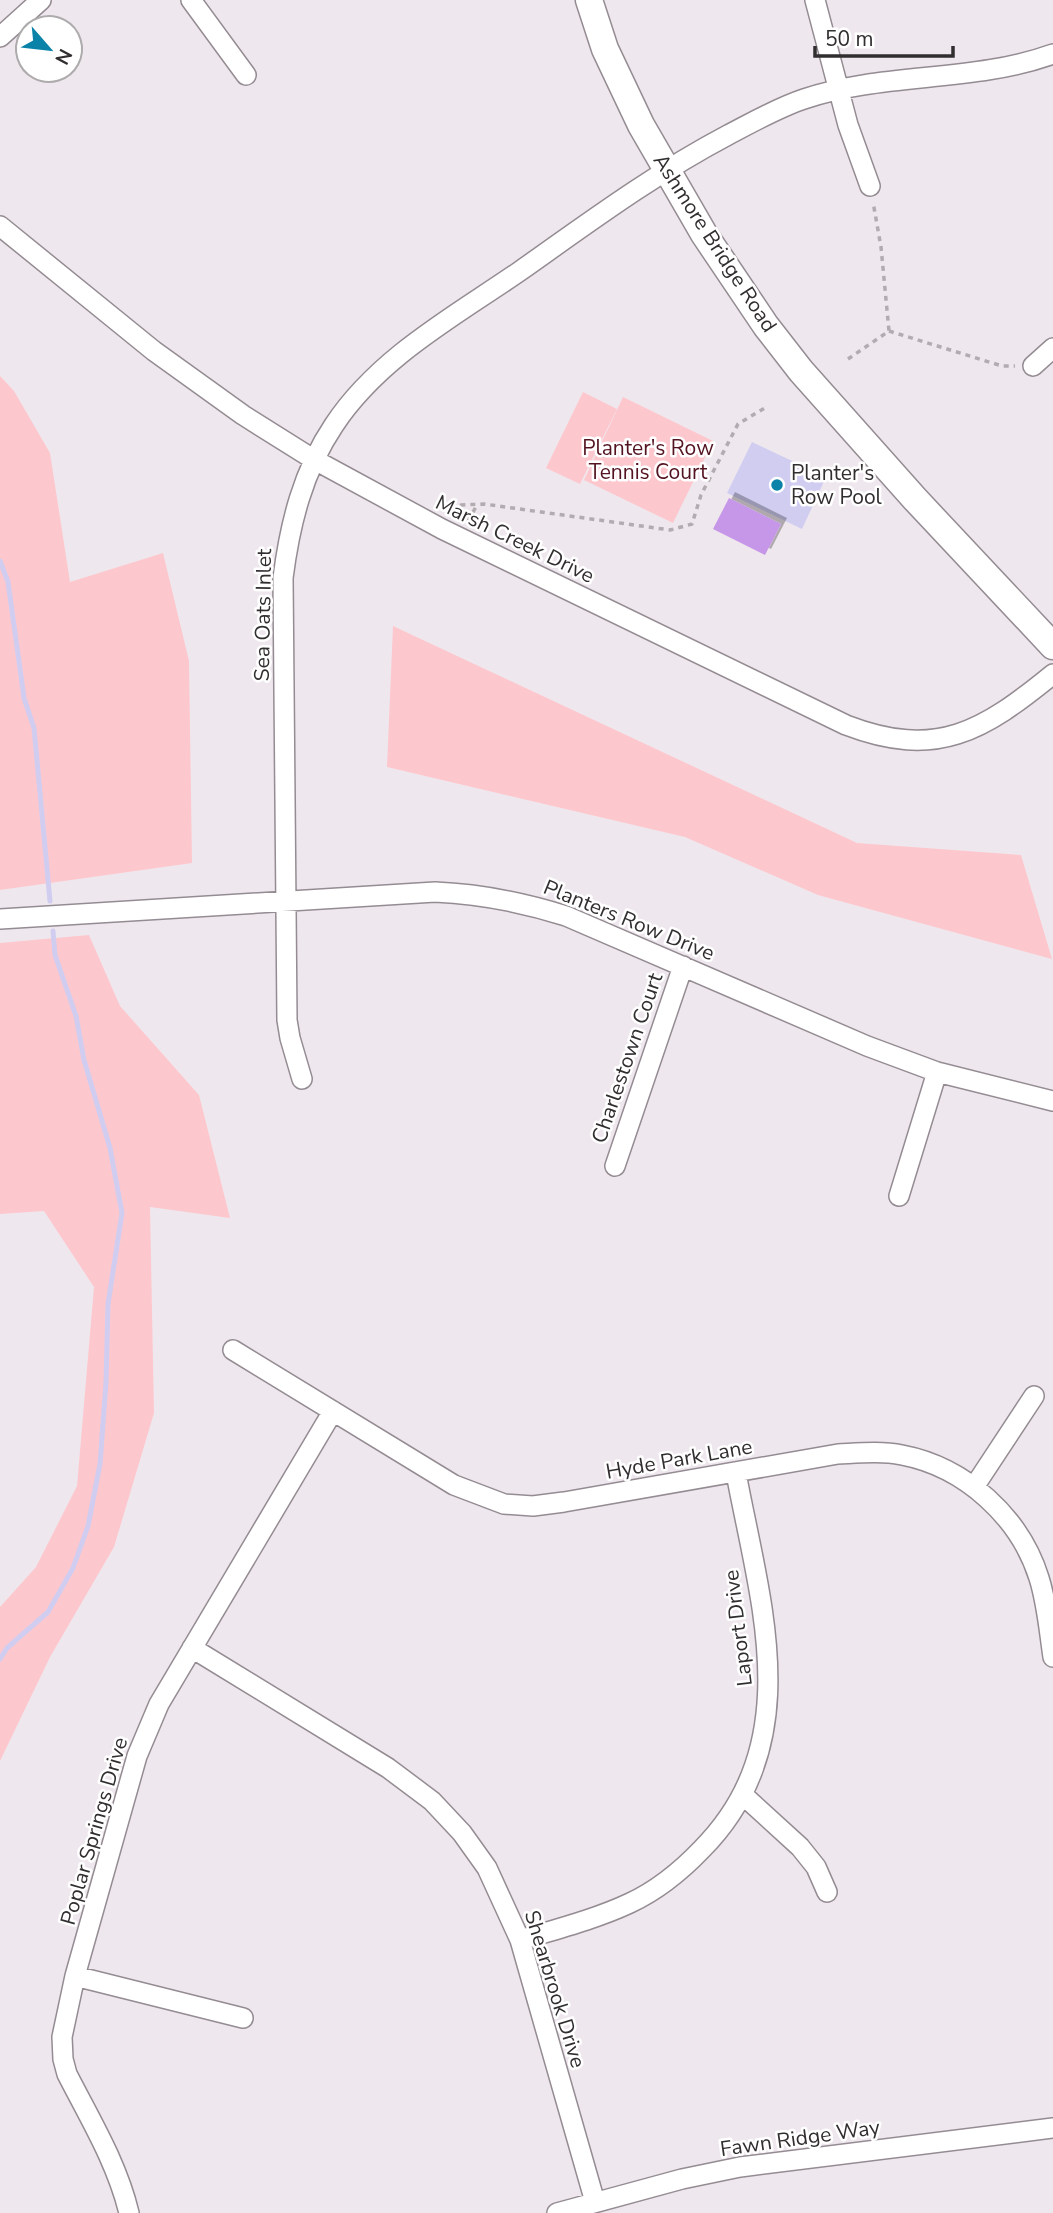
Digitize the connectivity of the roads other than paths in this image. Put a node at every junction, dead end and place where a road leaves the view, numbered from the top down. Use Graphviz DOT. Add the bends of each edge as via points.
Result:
graph roads {
  1 [pos="41,0"];
  2 [pos="191,0"];
  3 [pos="589,0"];
  4 [pos="815,0"];
  5 [pos="0,37"];
  6 [pos="1053,54"];
  7 [pos="246,75"];
  8 [pos="839,89"];
  9 [pos="667,171"];
  10 [pos="870,186"];
  11 [pos="0,226"];
  12 [pos="1053,348"];
  13 [pos="1034,366"];
  14 [pos="313,459"];
  15 [pos="1053,646"];
  16 [pos="1053,674"];
  17 [pos="287,901"];
  18 [pos="0,919"];
  19 [pos="683,966"];
  20 [pos="937,1072"];
  21 [pos="302,1079"];
  22 [pos="1053,1101"];
  23 [pos="615,1166"];
  24 [pos="899,1196"];
  25 [pos="233,1350"];
  26 [pos="1034,1396"];
  27 [pos="333,1411"];
  28 [pos="736,1473"];
  29 [pos="974,1487"];
  30 [pos="192,1648"];
  31 [pos="1053,1657"];
  32 [pos="743,1795"];
  33 [pos="827,1892"];
  34 [pos="520,1940"];
  35 [pos="75,1976"];
  36 [pos="243,2018"];
  37 [pos="1053,2128"];
  38 [pos="595,2202"];
  39 [pos="129,2213"];
  40 [pos="557,2213"];
  1 -- 5 [label="street"];
  2 -- 7 [label="street"];
  3 -- 9 [label="main road, Ashmore Bridge Road" via="622,89"];
  4 -- 8 [label="street"];
  6 -- 8 [label="street, Sea Oats Inlet" via="996,68"];
  8 -- 9 [label="street, Sea Oats Inlet" via="769,113"];
  8 -- 10 [label="street"];
  9 -- 14 [label="street, Sea Oats Inlet" via="388,363 334,424"];
  9 -- 15 [label="main road, Ashmore Bridge Road" via="732,277 801,371"];
  11 -- 14 [label="street, Marsh Creek Drive" via="154,351"];
  12 -- 13 [label="street"];
  14 -- 16 [label="street, Marsh Creek Drive" via="442,529 874,736 917,741 966,731 1011,708"];
  14 -- 17 [label="street, Sea Oats Inlet" via="287,542 283,578"];
  17 -- 18 [label="street, Planters Row Drive"];
  17 -- 19 [label="street, Planters Row Drive" via="435,892 492,896 566,916"];
  17 -- 21 [label="street, Sea Oats Inlet" via="288,1020"];
  19 -- 20 [label="street, Planters Row Drive"];
  19 -- 23 [label="street, Charlestown Court"];
  20 -- 22 [label="street, Planters Row Drive"];
  20 -- 24 [label="street"];
  25 -- 27 [label="street, Hyde Park Lane"];
  26 -- 29 [label="street"];
  27 -- 28 [label="street, Hyde Park Lane" via="454,1485 504,1504 564,1502"];
  27 -- 30 [label="street, Poplar Springs Drive"];
  28 -- 29 [label="street, Hyde Park Lane" via="871,1452 933,1464"];
  28 -- 32 [label="street, Laport Drive" via="769,1670 761,1752"];
  29 -- 31 [label="street, Hyde Park Lane" via="1007,1519 1025,1546 1046,1605"];
  30 -- 34 [label="street, Shearbrook Drive" via="338,1736 432,1801 487,1868"];
  30 -- 35 [label="street, Poplar Springs Drive" via="159,1704 137,1756"];
  32 -- 33 [label="street" via="800,1847"];
  32 -- 34 [label="street, Laport Drive" via="712,1839 667,1881 630,1903"];
  34 -- 38 [label="street, Shearbrook Drive"];
  35 -- 36 [label="street"];
  35 -- 39 [label="street, Poplar Springs Drive" via="62,2037 63,2059 111,2161"];
  37 -- 38 [label="street, Fawn Ridge Way" via="740,2167"];
  38 -- 40 [label="street, Fawn Ridge Way"];
}
